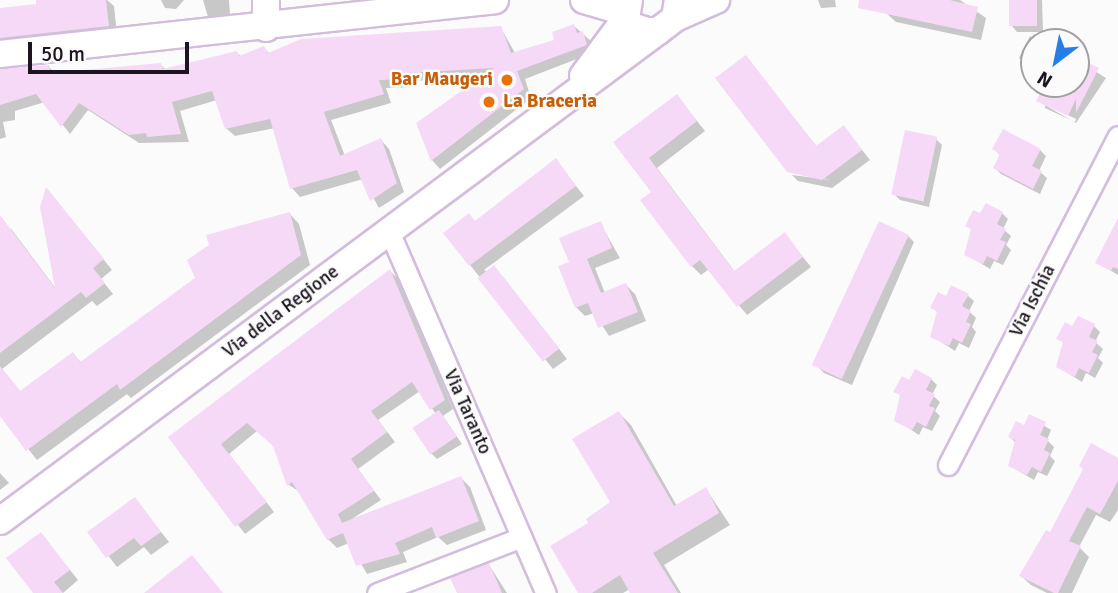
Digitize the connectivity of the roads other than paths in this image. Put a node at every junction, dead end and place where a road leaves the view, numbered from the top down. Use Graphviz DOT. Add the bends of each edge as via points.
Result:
graph roads {
  1 [pos="266,0"];
  2 [pos="495,0"];
  3 [pos="584,0"];
  4 [pos="716,0"];
  5 [pos="627,10"];
  6 [pos="671,16"];
  7 [pos="266,28"];
  8 [pos="0,54"];
  9 [pos="561,100"];
  10 [pos="1118,136"];
  11 [pos="389,231"];
  12 [pos="948,465"];
  13 [pos="0,521"];
  14 [pos="522,537"];
  15 [pos="377,593"];
  16 [pos="546,593"];
  1 -- 7 [label="main road"];
  2 -- 7 [label="main road"];
  3 -- 5 [label="main road"];
  4 -- 6 [label="main road"];
  5 -- 6 [label="main road" via="638,30"];
  5 -- 9 [label="main road" via="602,56"];
  6 -- 9 [label="main road"];
  7 -- 8 [label="main road"];
  9 -- 11 [label="main road, Via della Regione"];
  10 -- 12 [label="street, Via Ischia"];
  11 -- 13 [label="main road, Via della Regione"];
  11 -- 14 [label="street, Via Taranto"];
  14 -- 15 [label="street"];
  14 -- 16 [label="street, Via Taranto"];
}
